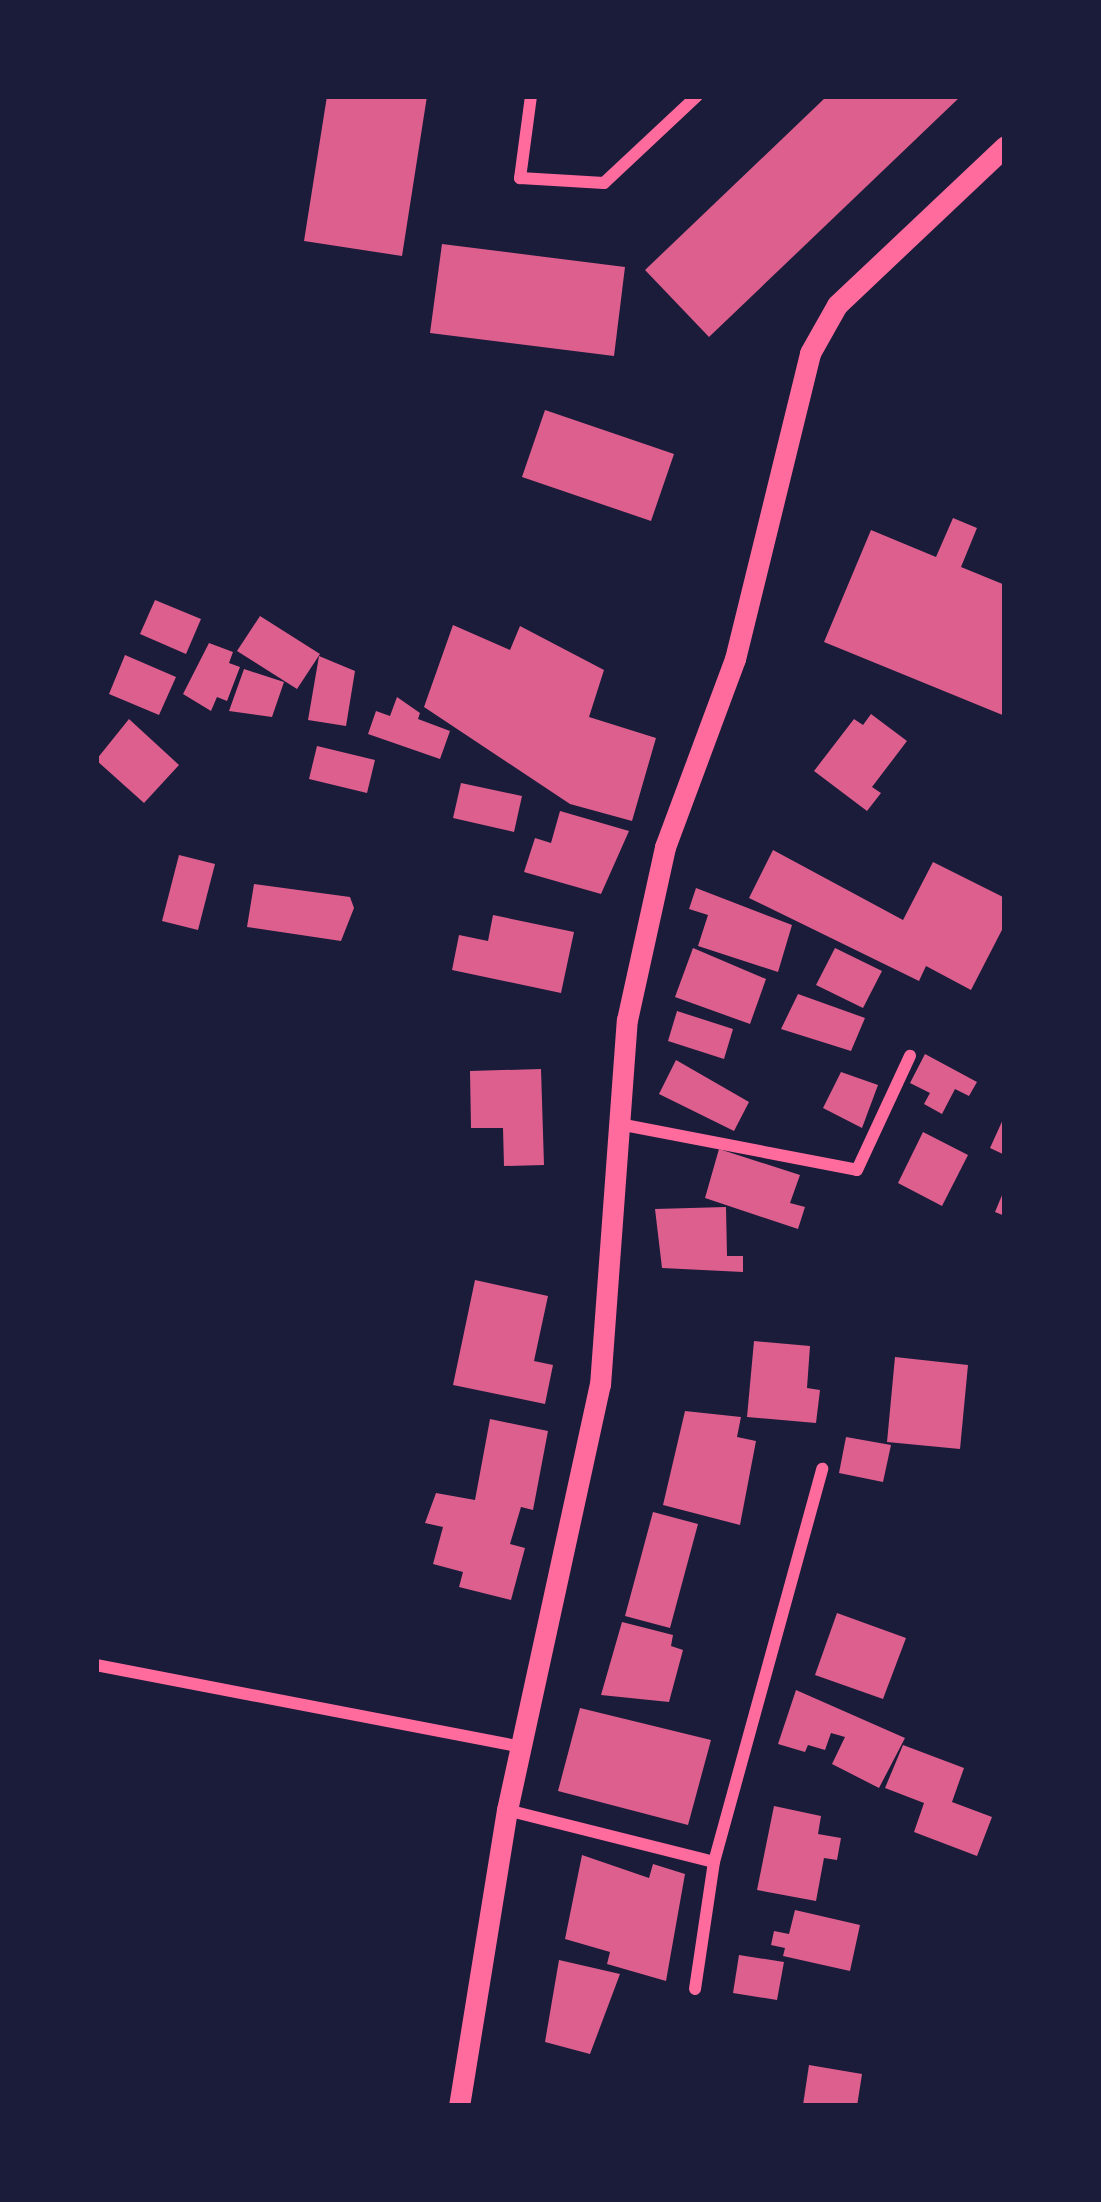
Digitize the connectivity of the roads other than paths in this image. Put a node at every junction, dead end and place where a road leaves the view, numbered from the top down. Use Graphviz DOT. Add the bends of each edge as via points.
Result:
graph roads {
  1 [pos="531,96"];
  2 [pos="697,96"];
  3 [pos="1005,146"];
  4 [pos="910,1056"];
  5 [pos="619,1124"];
  6 [pos="822,1469"];
  7 [pos="96,1665"];
  8 [pos="520,1747"];
  9 [pos="507,1810"];
  10 [pos="714,1862"];
  11 [pos="695,1989"];
  12 [pos="459,2106"];
  1 -- 2 [label="street" via="520,178 604,183"];
  3 -- 5 [label="street" via="837,305 810,353 736,659 650,905 627,1020"];
  4 -- 5 [label="street" via="857,1170"];
  5 -- 8 [label="street" via="600,1385"];
  6 -- 10 [label="street"];
  7 -- 8 [label="street"];
  8 -- 9 [label="street"];
  9 -- 10 [label="street"];
  9 -- 12 [label="street"];
  10 -- 11 [label="street"];
}
